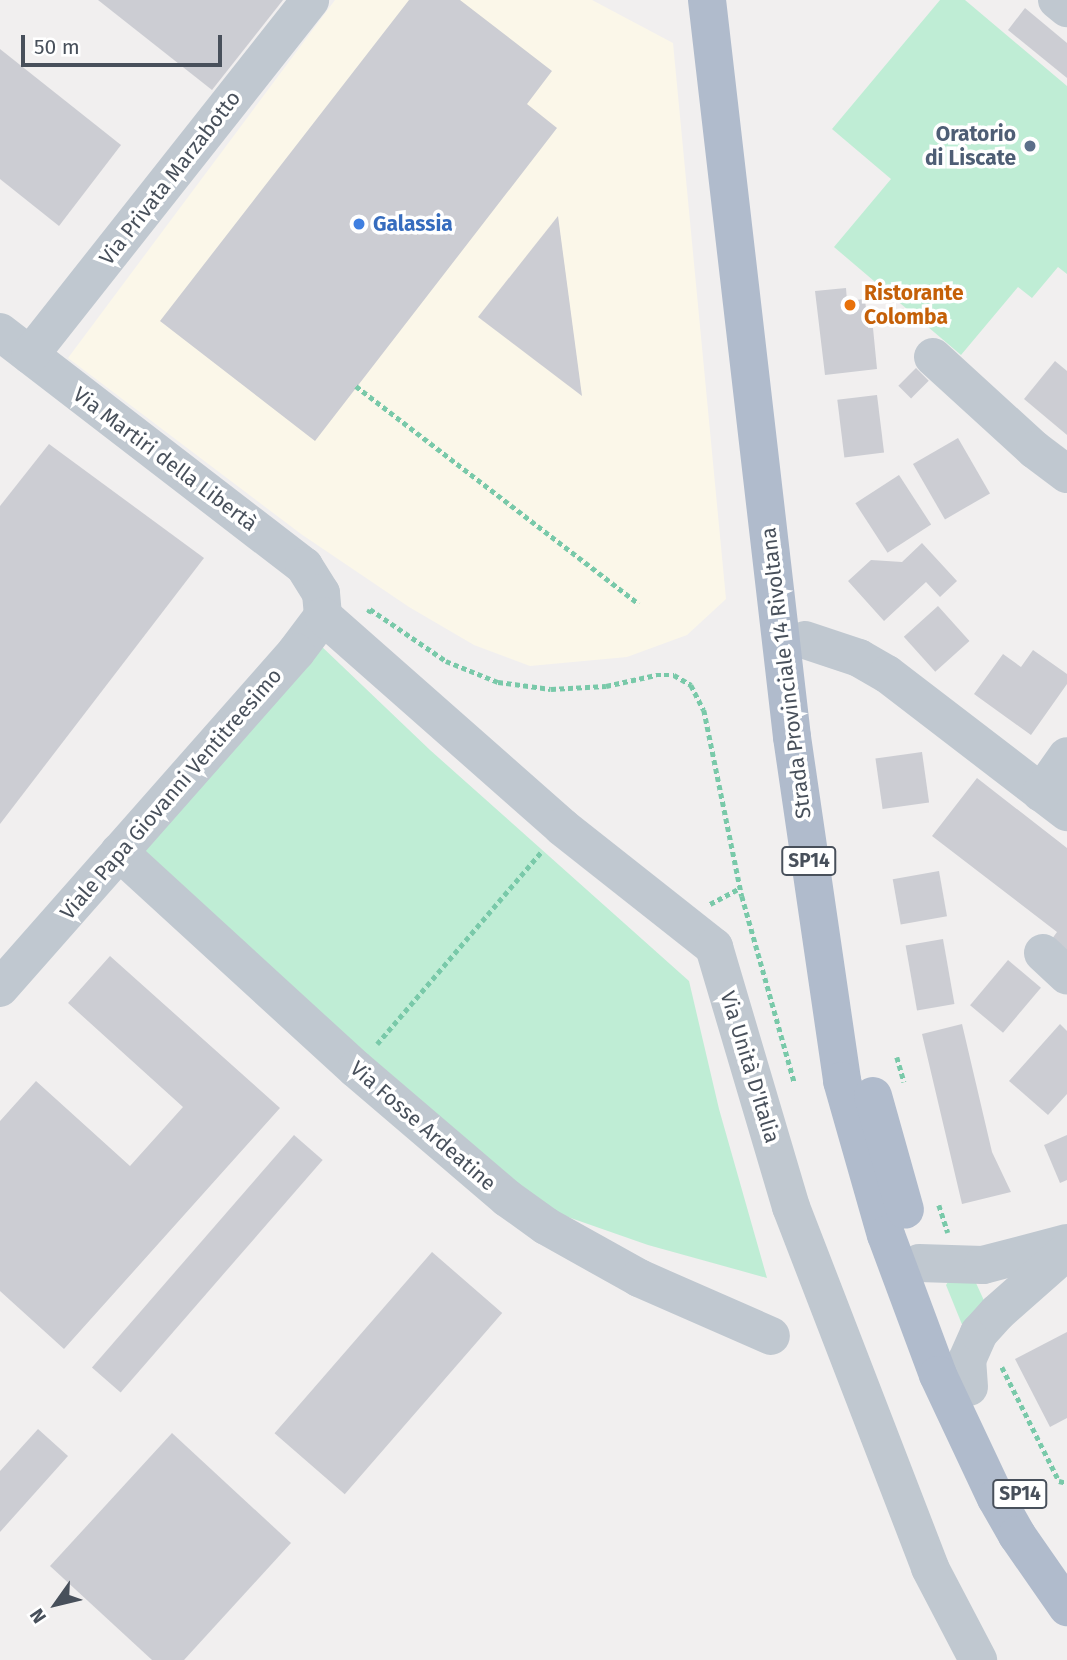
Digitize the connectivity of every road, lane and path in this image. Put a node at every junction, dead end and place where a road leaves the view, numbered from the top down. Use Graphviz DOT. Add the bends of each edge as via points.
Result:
graph roads {
  1 [pos="310,0"];
  2 [pos="707,0"];
  3 [pos="1057,0"];
  4 [pos="1067,8"];
  5 [pos="715,67"];
  6 [pos="0,332"];
  7 [pos="30,355"];
  8 [pos="933,357"];
  9 [pos="356,386"];
  10 [pos="1067,474"];
  11 [pos="639,604"];
  12 [pos="331,616"];
  13 [pos="805,640"];
  14 [pos="1067,756"];
  15 [pos="1054,802"];
  16 [pos="562,827"];
  17 [pos="119,852"];
  18 [pos="740,888"];
  19 [pos="705,906"];
  20 [pos="0,988"];
  21 [pos="356,1069"];
  22 [pos="794,1084"];
  23 [pos="946,1231"];
  24 [pos="1067,1243"];
  25 [pos="1067,1251"];
  26 [pos="919,1263"];
  27 [pos="983,1265"];
  28 [pos="771,1336"];
  29 [pos="996,1356"];
  30 [pos="969,1387"];
  31 [pos="1067,1483"];
  32 [pos="1067,1605"];
  33 [pos="978,1660"];
  1 -- 7 [label="street, Via Privata Marzabotto"];
  2 -- 5 [label="main road, Strada Provinciale 14 Rivoltana / SP14"];
  3 -- 4 [label="street"];
  5 -- 13 [label="main road, Strada Provinciale 14 Rivoltana / SP14" via="771,369"];
  5 -- 32 [label="main road, Strada Provinciale 14 Rivoltana / SP14" via="792,737 842,1081 886,1235 938,1375 996,1498"];
  6 -- 7 [label="street, Via Martiri della Libertà"];
  7 -- 12 [label="street, Via Martiri della Libertà" via="304,566"];
  8 -- 10 [label="street"];
  9 -- 11 [label="path"];
  12 -- 16 [label="street, Via Unità D'Italia"];
  12 -- 17 [label="street, Viale Papa Giovanni Ventitreesimo"];
  12 -- 18 [label="path" via="370,610 446,661 498,682 551,689 606,686 656,674 674,675 691,685 704,710"];
  13 -- 15 [label="street" via="850,654 887,674"];
  13 -- 26 [label="main road, Strada Provinciale 14 Rivoltana / SP14" via="853,1014"];
  14 -- 15 [label="street"];
  16 -- 21 [label="path"];
  16 -- 33 [label="street, Via Unità D'Italia" via="714,947 791,1207 930,1567"];
  17 -- 20 [label="street, Viale Papa Giovanni Ventitreesimo"];
  17 -- 21 [label="street, Via Fosse Ardeatine"];
  18 -- 19 [label="path"];
  18 -- 22 [label="path"];
  21 -- 28 [label="street, Via Fosse Ardeatine" via="546,1226 639,1278"];
  23 -- 27 [label="path"];
  24 -- 27 [label="street"];
  25 -- 30 [label="street" via="979,1333 967,1360"];
  26 -- 27 [label="street"];
  26 -- 30 [label="main road, Strada Provinciale 14 Rivoltana / SP14"];
  29 -- 31 [label="path" via="1059,1481"];
  30 -- 32 [label="main road, Strada Provinciale 14 Rivoltana / SP14"];
}
